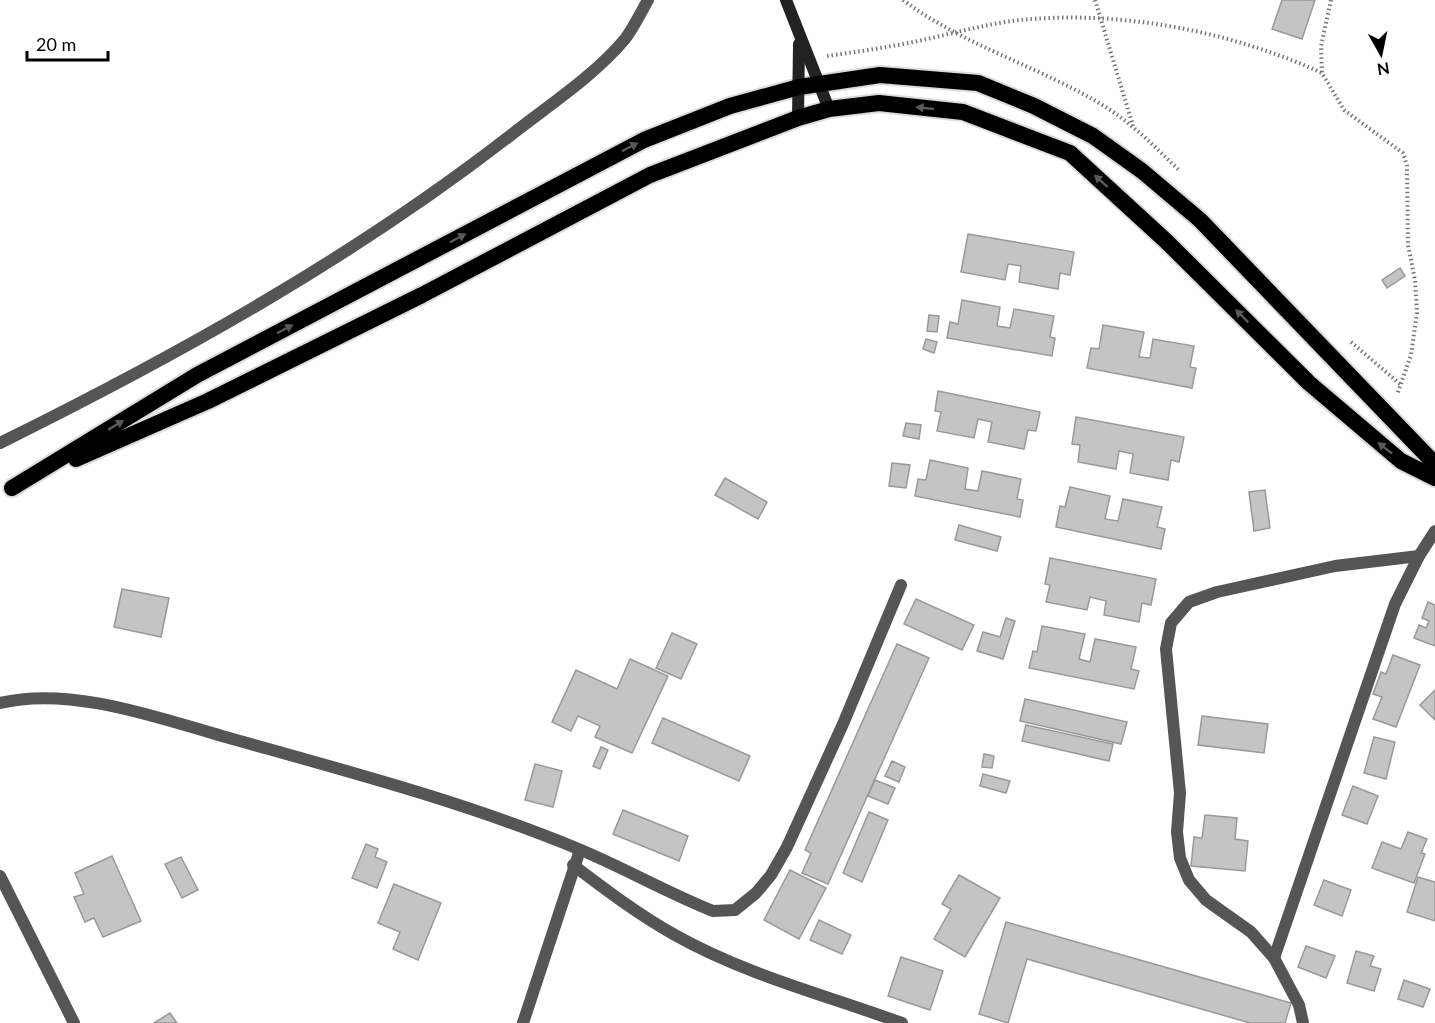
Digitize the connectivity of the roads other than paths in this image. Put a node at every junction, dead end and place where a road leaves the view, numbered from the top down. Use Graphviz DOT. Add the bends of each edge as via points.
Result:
graph roads {
  1 [pos="648,0"];
  2 [pos="786,0"];
  3 [pos="800,37"];
  4 [pos="819,82"];
  5 [pos="799,87"];
  6 [pos="829,109"];
  7 [pos="798,118"];
  8 [pos="0,443"];
  9 [pos="1435,464"];
  10 [pos="1435,478"];
  11 [pos="6,491"];
  12 [pos="1435,531"];
  13 [pos="1419,556"];
  14 [pos="901,585"];
  15 [pos="0,703"];
  16 [pos="580,850"];
  17 [pos="573,865"];
  18 [pos="0,876"];
  19 [pos="1274,957"];
  20 [pos="75,1023"];
  21 [pos="523,1023"];
  22 [pos="902,1023"];
  23 [pos="1303,1023"];
  1 -- 8 [label="street" via="625,38 584,77 419,203 195,341"];
  2 -- 3 [label="main road"];
  3 -- 4 [label="main road"];
  3 -- 5 [label="main road"];
  4 -- 5 [label="highway"];
  4 -- 6 [label="main road"];
  4 -- 9 [label="highway" via="880,75 978,83 1093,136 1200,220"];
  5 -- 7 [label="main road"];
  11 -- 5 [label="highway, one-way" via="197,375 644,140 730,106"];
  6 -- 7 [label="highway"];
  10 -- 6 [label="highway, one-way" via="1401,461 1309,383 1166,241 1070,153 963,112 879,103"];
  7 -- 11 [label="highway" via="650,175 422,295 207,401"];
  12 -- 13 [label="street"];
  13 -- 19 [label="street" via="1391,615"];
  13 -- 19 [label="street" via="1335,566 1217,592 1189,602 1171,623 1166,649 1180,793 1180,858 1190,880 1206,900 1251,932"];
  14 -- 16 [label="street" via="787,847 756,893 735,910 713,911"];
  15 -- 16 [label="street" via="16,699 66,700 171,722 355,774"];
  16 -- 17 [label="street"];
  17 -- 21 [label="street"];
  17 -- 22 [label="street" via="624,904 676,936 748,969"];
  18 -- 20 [label="street"];
  19 -- 23 [label="street" via="1295,997"];
}
